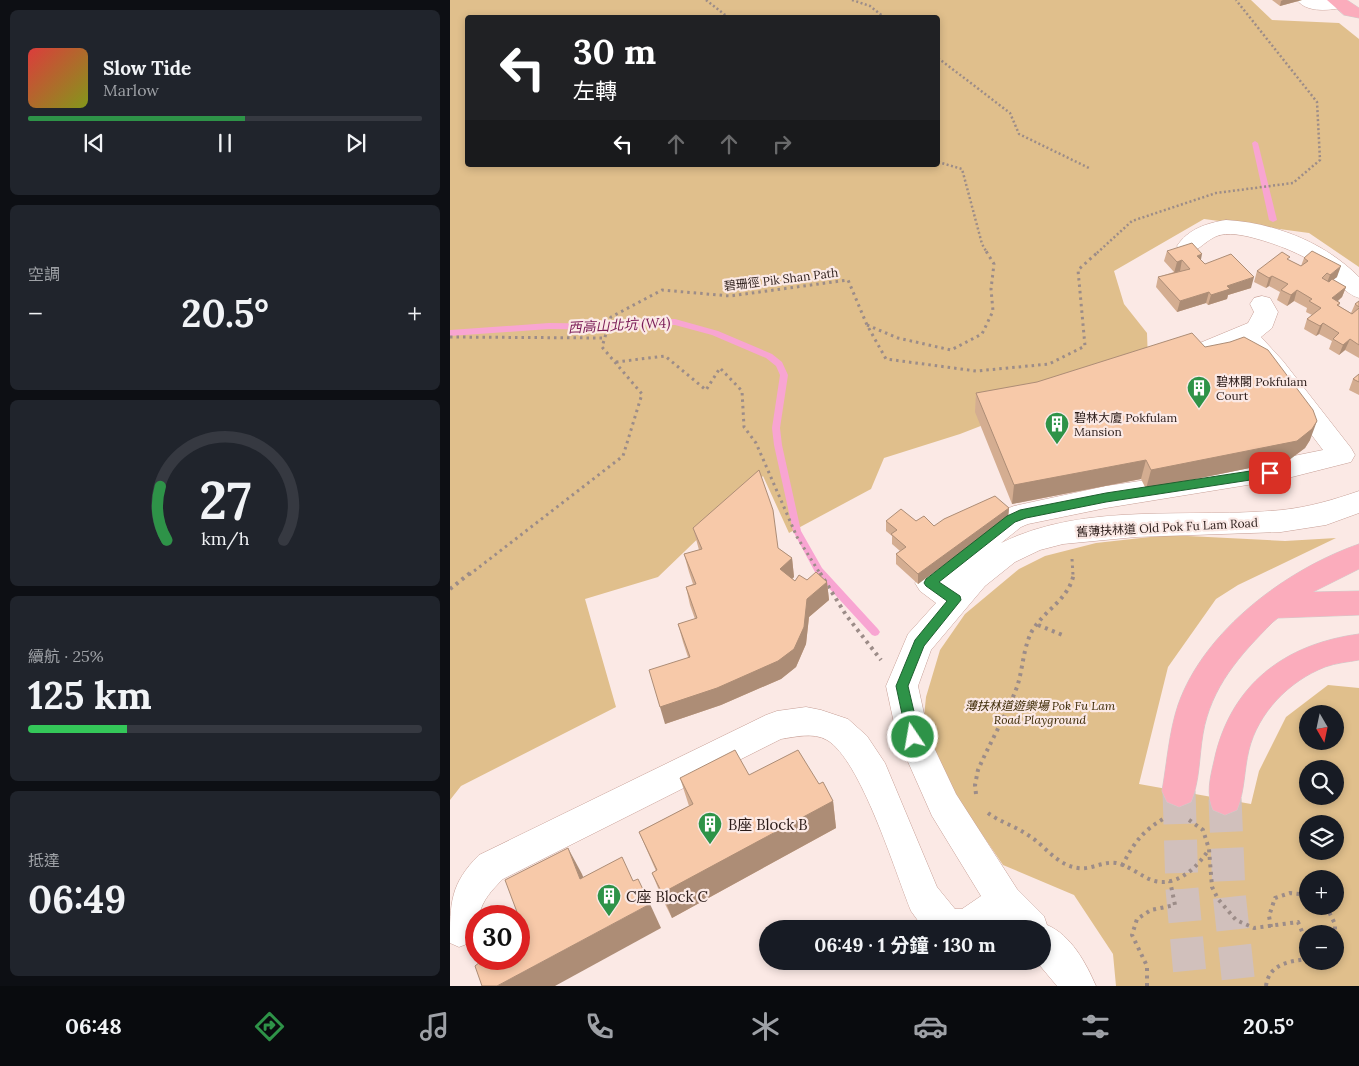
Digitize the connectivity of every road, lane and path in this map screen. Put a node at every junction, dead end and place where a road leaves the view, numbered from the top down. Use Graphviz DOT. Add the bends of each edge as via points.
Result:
graph roads {
  1 [pos="706,0"];
  2 [pos="852,0"];
  3 [pos="1236,0"];
  4 [pos="1306,0"];
  5 [pos="1348,1"];
  6 [pos="1359,14"];
  7 [pos="725,15"];
  8 [pos="880,15"];
  9 [pos="940,60"];
  10 [pos="940,163"];
  11 [pos="1090,168"];
  12 [pos="1188,246"];
  13 [pos="1359,290"];
  14 [pos="1262,304"];
  15 [pos="867,325"];
  16 [pos="1245,334"];
  17 [pos="450,337"];
  18 [pos="603,338"];
  19 [pos="615,362"];
  20 [pos="1163,366"];
  21 [pos="1359,502"];
  22 [pos="1063,533"];
  23 [pos="1359,556"];
  24 [pos="450,590"];
  25 [pos="955,600"];
  26 [pos="1359,603"];
  27 [pos="1271,606"];
  28 [pos="1038,625"];
  29 [pos="1065,636"];
  30 [pos="1359,647"];
  31 [pos="902,686"];
  32 [pos="979,799"];
  33 [pos="1225,799"];
  34 [pos="982,808"];
  35 [pos="1178,809"];
  36 [pos="1209,849"];
  37 [pos="1122,866"];
  38 [pos="1170,881"];
  39 [pos="1299,894"];
  40 [pos="1004,900"];
  41 [pos="1023,920"];
  42 [pos="1299,925"];
  43 [pos="1271,927"];
  44 [pos="459,929"];
  45 [pos="1051,950"];
  46 [pos="1299,960"];
  47 [pos="1077,986"];
  48 [pos="1148,986"];
  49 [pos="1266,986"];
  1 -- 7 [label="path"];
  2 -- 8 [label="path" via="870,6"];
  3 -- 15 [label="path, 碧珊徑 Pik Shan Path" via="1317,102 1320,160 1293,182 1216,194 1132,221 1078,270 1085,346 1049,364 976,371 886,359"];
  4 -- 5 [label="street" via="1311,4"];
  5 -- 6 [label="main road" via="1350,11"];
  9 -- 11 [label="path" via="1010,113 1019,134"];
  10 -- 15 [label="path" via="962,169 982,244 994,264 991,289 994,311 982,334 951,350 898,338"];
  12 -- 13 [label="street" via="1205,233 1220,228 1266,234 1325,260"];
  14 -- 16 [label="street" via="1266,312 1263,322"];
  15 -- 18 [label="path, 碧珊徑 Pik Shan Path" via="848,280 730,296 662,290 611,317"];
  16 -- 20 [label="street"];
  16 -- 25 [label="street" via="1342,455 1251,476 1106,497 1024,514 1011,519 930,583"];
  17 -- 18 [label="path"];
  18 -- 19 [label="path" via="602,347"];
  19 -- 24 [label="path" via="642,394 623,456"];
  19 -- 31 [label="path" via="665,356 706,390 720,368 742,392 744,426 756,443 797,537 846,616"];
  21 -- 22 [label="street, 舊薄扶林道 Old Pok Fu Lam Road" via="1326,514 1280,521 1136,526"];
  22 -- 25 [label="street, 舊薄扶林道 Old Pok Fu Lam Road" via="1033,540 1005,554 975,578"];
  22 -- 28 [label="path" via="1074,570 1072,585 1065,598"];
  23 -- 27 [label="main road" via="1309,580"];
  25 -- 31 [label="street, 舊薄扶林道 Old Pok Fu Lam Road" via="919,643"];
  26 -- 27 [label="main road"];
  27 -- 35 [label="main road" via="1217,665 1201,690 1192,713"];
  28 -- 29 [label="path"];
  28 -- 32 [label="path" via="1032,632 1013,696 977,771 975,790"];
  30 -- 33 [label="main road" via="1340,648 1299,663 1265,691 1248,714 1235,741"];
  31 -- 40 [label="street" via="913,737 944,805"];
  34 -- 37 [label="path" via="1030,836 1062,864 1080,869 1106,863"];
  35 -- 36 [label="path" via="1203,830"];
  35 -- 37 [label="path" via="1137,837"];
  36 -- 38 [label="path" via="1191,871"];
  36 -- 43 [label="path" via="1212,887 1218,899 1236,920 1254,928"];
  37 -- 38 [label="path" via="1158,882"];
  38 -- 48 [label="path" via="1175,905 1151,910 1137,919 1132,935 1144,955"];
  39 -- 43 [label="path" via="1275,898"];
  40 -- 41 [label="street"];
  40 -- 44 [label="street" via="963,928 942,923 924,900 873,774 856,746 837,729 806,721 777,725 491,867 468,893"];
  42 -- 43 [label="path" via="1298,922"];
  45 -- 47 [label="street" via="1067,967"];
  46 -- 49 [label="path" via="1283,963 1271,972"];
}
